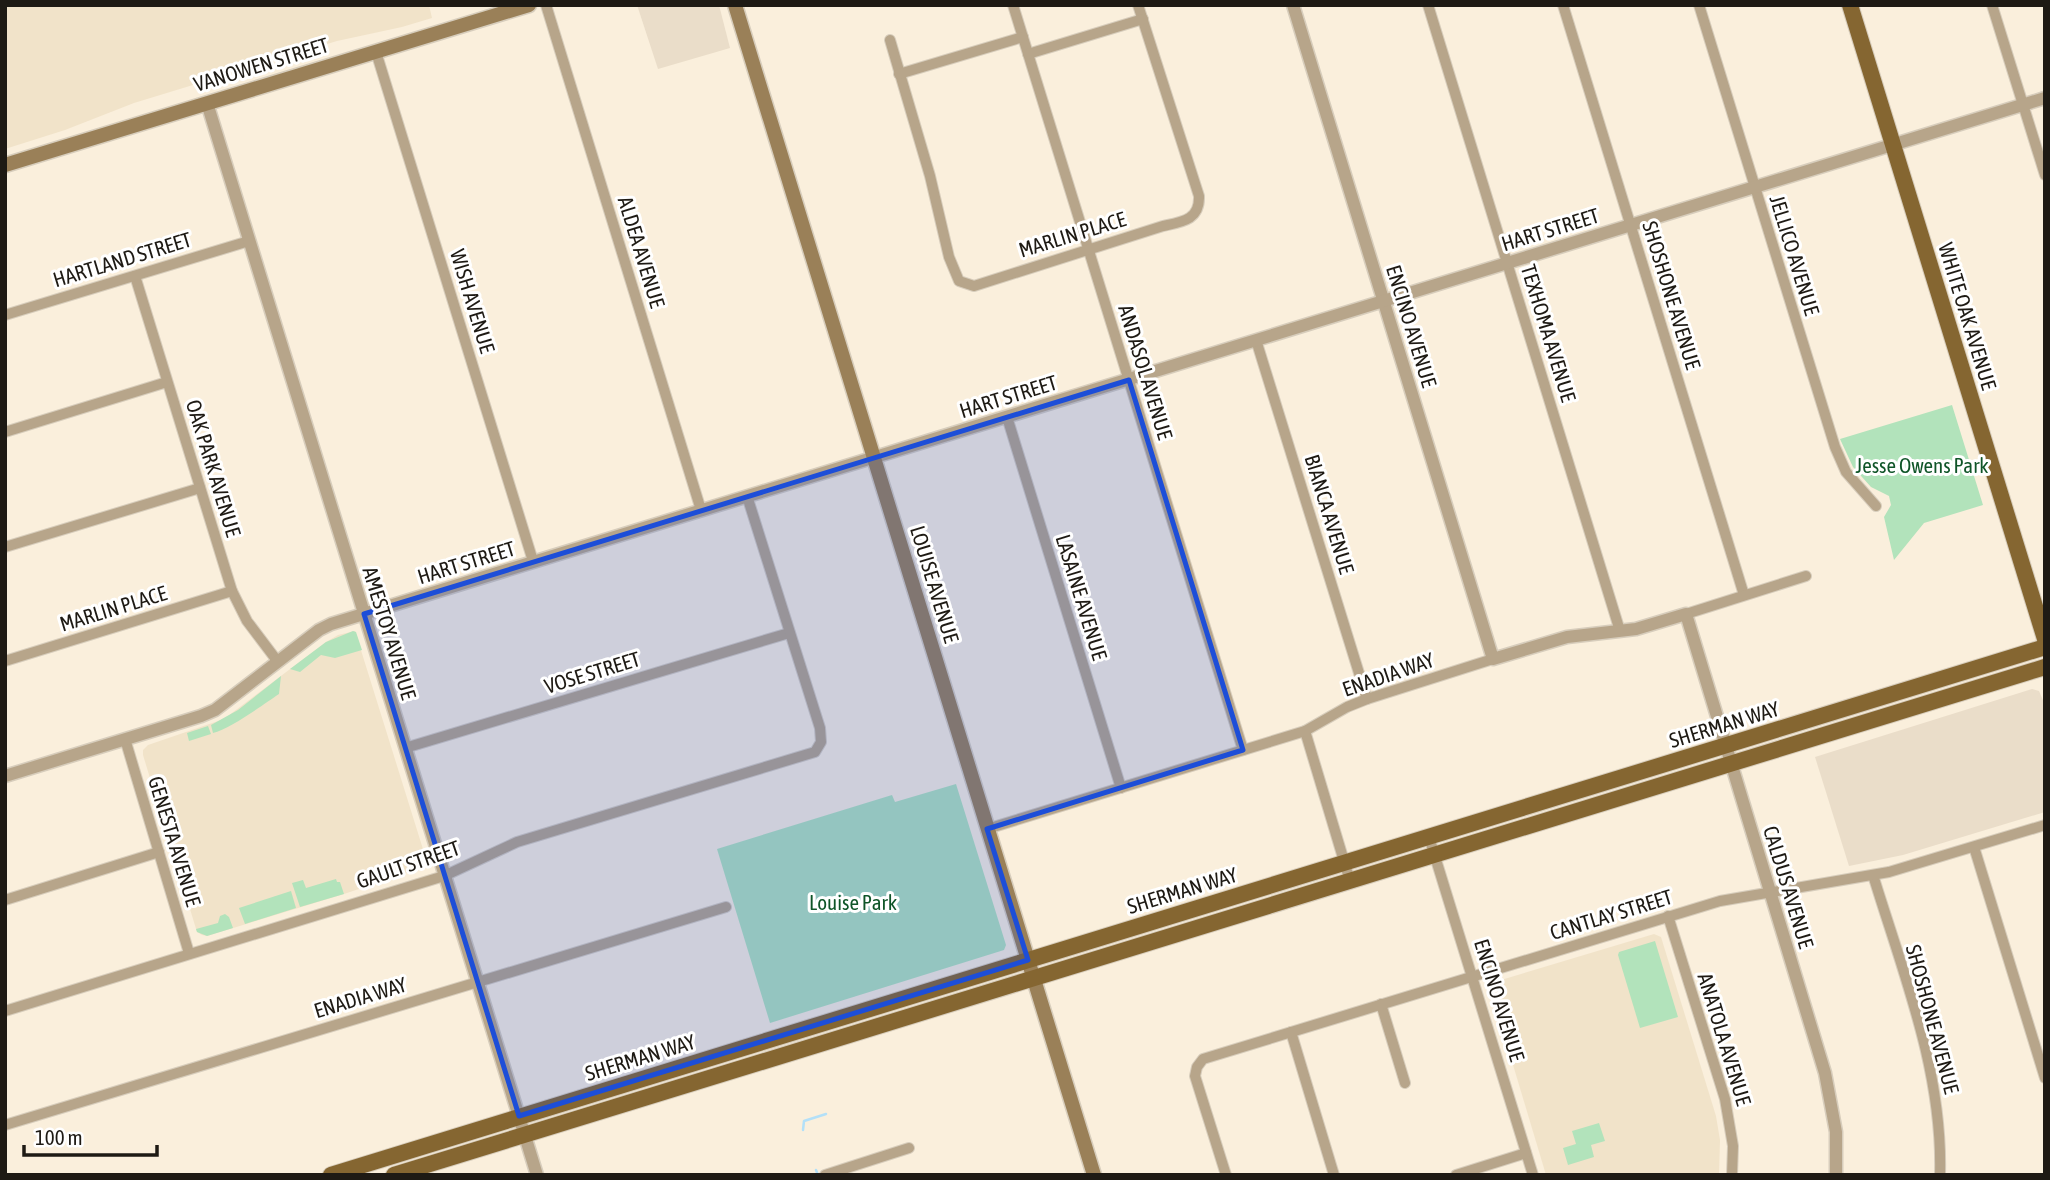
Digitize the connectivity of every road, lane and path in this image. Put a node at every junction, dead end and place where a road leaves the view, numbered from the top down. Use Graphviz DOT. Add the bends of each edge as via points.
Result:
graph roads {
  1 [pos="529,5"];
  2 [pos="546,5"];
  3 [pos="735,5"];
  4 [pos="1013,5"];
  5 [pos="1138,5"];
  6 [pos="1293,5"];
  7 [pos="1428,5"];
  8 [pos="1563,5"];
  9 [pos="1699,5"];
  10 [pos="1850,5"];
  11 [pos="1992,5"];
  12 [pos="498,10"];
  13 [pos="1143,19"];
  14 [pos="1023,37"];
  15 [pos="890,40"];
  16 [pos="376,52"];
  17 [pos="1028,54"];
  18 [pos="899,74"];
  19 [pos="2045,98"];
  20 [pos="207,103"];
  21 [pos="2023,105"];
  22 [pos="1894,144"];
  23 [pos="5,165"];
  24 [pos="2045,175"];
  25 [pos="1754,186"];
  26 [pos="1630,225"];
  27 [pos="249,241"];
  28 [pos="1088,250"];
  29 [pos="1507,263"];
  30 [pos="135,276"];
  31 [pos="1385,301"];
  32 [pos="5,315"];
  33 [pos="1256,340"];
  34 [pos="1129,380"];
  35 [pos="167,382"];
  36 [pos="1007,417"];
  37 [pos="5,432"];
  38 [pos="874,457"];
  39 [pos="200,488"];
  40 [pos="747,496"];
  41 [pos="1876,506"];
  42 [pos="701,510"];
  43 [pos="5,547"];
  44 [pos="533,561"];
  45 [pos="1806,576"];
  46 [pos="232,591"];
  47 [pos="1744,595"];
  48 [pos="364,614"];
  49 [pos="1686,614"];
  50 [pos="1620,631"];
  51 [pos="789,633"];
  52 [pos="2045,639"];
  53 [pos="2045,647"];
  54 [pos="1493,659"];
  55 [pos="5,661"];
  56 [pos="278,662"];
  57 [pos="2045,667"];
  58 [pos="1367,699"];
  59 [pos="1305,731"];
  60 [pos="125,739"];
  61 [pos="1726,745"];
  62 [pos="405,748"];
  63 [pos="1242,750"];
  64 [pos="1731,764"];
  65 [pos="5,776"];
  66 [pos="1121,788"];
  67 [pos="2045,825"];
  68 [pos="988,828"];
  69 [pos="1429,837"];
  70 [pos="1974,847"];
  71 [pos="159,852"];
  72 [pos="1435,855"];
  73 [pos="1345,862"];
  74 [pos="1873,875"];
  75 [pos="444,876"];
  76 [pos="1350,881"];
  77 [pos="1770,892"];
  78 [pos="5,900"];
  79 [pos="726,907"];
  80 [pos="1668,916"];
  81 [pos="190,953"];
  82 [pos="1028,960"];
  83 [pos="1472,976"];
  84 [pos="1034,979"];
  85 [pos="477,981"];
  86 [pos="1381,1004"];
  87 [pos="5,1011"];
  88 [pos="1291,1032"];
  89 [pos="2045,1078"];
  90 [pos="1405,1083"];
  91 [pos="519,1116"];
  92 [pos="5,1125"];
  93 [pos="524,1135"];
  94 [pos="909,1149"];
  95 [pos="1526,1153"];
  96 [pos="331,1175"];
  97 [pos="394,1175"];
  98 [pos="537,1175"];
  99 [pos="825,1175"];
  100 [pos="1094,1175"];
  101 [pos="1226,1175"];
  102 [pos="1334,1175"];
  103 [pos="1456,1175"];
  104 [pos="1533,1175"];
  105 [pos="1732,1175"];
  106 [pos="1836,1175"];
  107 [pos="1940,1175"];
  1 -- 12 [label="main road, VANOWEN STREET"];
  2 -- 42 [label="street, ALDEA AVENUE"];
  3 -- 38 [label="main road, LOUISE AVENUE"];
  4 -- 14 [label="street, ANDASOL AVENUE"];
  5 -- 13 [label="street"];
  6 -- 31 [label="street, ENCINO AVENUE"];
  7 -- 29 [label="street, TEXHOMA AVENUE"];
  8 -- 26 [label="street, SHOSHONE AVENUE"];
  9 -- 25 [label="street, JELLICO AVENUE"];
  10 -- 22 [label="main road, WHITE OAK AVENUE"];
  11 -- 21 [label="street"];
  12 -- 16 [label="main road, VANOWEN STREET"];
  13 -- 17 [label="street"];
  13 -- 28 [label="street, MARLIN PLACE" via="1200,206 1183,222"];
  14 -- 17 [label="street, ANDASOL AVENUE"];
  14 -- 18 [label="street"];
  15 -- 18 [label="street"];
  16 -- 20 [label="main road, VANOWEN STREET"];
  16 -- 44 [label="street, WISH AVENUE"];
  17 -- 28 [label="street, ANDASOL AVENUE"];
  18 -- 28 [label="street, MARLIN PLACE" via="930,176 948,257 959,281 983,284"];
  19 -- 21 [label="street, HART STREET"];
  20 -- 23 [label="main road, VANOWEN STREET"];
  20 -- 27 [label="street, AMESTOY AVENUE"];
  21 -- 22 [label="street, HART STREET"];
  21 -- 24 [label="street"];
  22 -- 25 [label="street, HART STREET"];
  22 -- 52 [label="main road, WHITE OAK AVENUE"];
  25 -- 26 [label="street, HART STREET"];
  25 -- 41 [label="street, JELLICO AVENUE" via="1835,447 1846,472"];
  26 -- 29 [label="street, HART STREET"];
  26 -- 47 [label="street, SHOSHONE AVENUE"];
  27 -- 30 [label="street, HARTLAND STREET"];
  27 -- 48 [label="street, AMESTOY AVENUE"];
  28 -- 34 [label="street, ANDASOL AVENUE"];
  29 -- 31 [label="street, HART STREET"];
  29 -- 50 [label="street, TEXHOMA AVENUE"];
  30 -- 32 [label="street, HARTLAND STREET"];
  30 -- 35 [label="street, OAK PARK AVENUE"];
  31 -- 33 [label="street, HART STREET"];
  31 -- 54 [label="street, ENCINO AVENUE"];
  33 -- 34 [label="street, HART STREET"];
  33 -- 58 [label="street, BIANCA AVENUE"];
  34 -- 36 [label="street, HART STREET"];
  34 -- 63 [label="street, ANDASOL AVENUE"];
  35 -- 37 [label="street"];
  35 -- 39 [label="street, OAK PARK AVENUE"];
  36 -- 38 [label="street, HART STREET"];
  36 -- 66 [label="street, LASAINE AVENUE"];
  38 -- 40 [label="street, HART STREET"];
  38 -- 68 [label="main road, LOUISE AVENUE"];
  39 -- 43 [label="street"];
  39 -- 46 [label="street, OAK PARK AVENUE"];
  40 -- 42 [label="street, HART STREET"];
  40 -- 51 [label="street"];
  42 -- 44 [label="street, HART STREET"];
  44 -- 48 [label="street, HART STREET"];
  45 -- 47 [label="street, ENADIA WAY"];
  46 -- 55 [label="street, MARLIN PLACE"];
  46 -- 56 [label="street, OAK PARK AVENUE" via="247,621"];
  47 -- 49 [label="street, ENADIA WAY"];
  48 -- 56 [label="street, HART STREET" via="324,626"];
  48 -- 62 [label="street, AMESTOY AVENUE"];
  49 -- 50 [label="street, ENADIA WAY"];
  49 -- 61 [label="street, CALDUS AVENUE"];
  50 -- 54 [label="street, ENADIA WAY" via="1567,637"];
  51 -- 62 [label="street, VOSE STREET"];
  51 -- 75 [label="street, GAULT STREET" via="820,728 819,748 809,756 517,842"];
  53 -- 61 [label="main road, SHERMAN WAY"];
  54 -- 58 [label="street, ENADIA WAY"];
  56 -- 60 [label="street, HART STREET" via="215,710"];
  57 -- 64 [label="main road, SHERMAN WAY"];
  58 -- 59 [label="street, ENADIA WAY"];
  59 -- 63 [label="street, ENADIA WAY"];
  59 -- 73 [label="street"];
  60 -- 65 [label="street, HART STREET"];
  60 -- 71 [label="street, GENESTA AVENUE"];
  61 -- 64 [label="street, CALDUS AVENUE"];
  61 -- 69 [label="main road, SHERMAN WAY"];
  62 -- 75 [label="street, AMESTOY AVENUE"];
  63 -- 66 [label="street, ENADIA WAY"];
  64 -- 72 [label="main road, SHERMAN WAY"];
  64 -- 77 [label="street, CALDUS AVENUE"];
  66 -- 68 [label="street, ENADIA WAY"];
  67 -- 70 [label="street, CANTLAY STREET"];
  68 -- 82 [label="main road, LOUISE AVENUE"];
  69 -- 72 [label="street, ENCINO AVENUE"];
  69 -- 73 [label="main road, SHERMAN WAY"];
  70 -- 74 [label="street, CANTLAY STREET"];
  70 -- 89 [label="street"];
  71 -- 78 [label="street"];
  71 -- 81 [label="street, GENESTA AVENUE"];
  72 -- 76 [label="main road, SHERMAN WAY"];
  72 -- 83 [label="street, ENCINO AVENUE"];
  73 -- 76 [label="street"];
  73 -- 82 [label="main road, SHERMAN WAY"];
  74 -- 77 [label="street, CANTLAY STREET"];
  74 -- 107 [label="street, SHOSHONE AVENUE" via="1933,1078"];
  75 -- 81 [label="street, GAULT STREET"];
  75 -- 85 [label="street, AMESTOY AVENUE"];
  76 -- 84 [label="main road, SHERMAN WAY"];
  77 -- 80 [label="street, CANTLAY STREET"];
  77 -- 106 [label="street, CALDUS AVENUE" via="1825,1073 1836,1132"];
  79 -- 85 [label="street, ENADIA WAY"];
  80 -- 83 [label="street, CANTLAY STREET"];
  80 -- 105 [label="street, ANATOLA AVENUE" via="1725,1099 1733,1146"];
  81 -- 87 [label="street, GAULT STREET"];
  82 -- 84 [label="main road, LOUISE AVENUE"];
  82 -- 91 [label="main road, SHERMAN WAY"];
  83 -- 86 [label="street, CANTLAY STREET"];
  83 -- 95 [label="street, ENCINO AVENUE"];
  84 -- 93 [label="main road, SHERMAN WAY"];
  84 -- 100 [label="main road, LOUISE AVENUE"];
  85 -- 91 [label="street, AMESTOY AVENUE"];
  85 -- 92 [label="street, ENADIA WAY"];
  86 -- 88 [label="street, CANTLAY STREET"];
  86 -- 90 [label="street"];
  88 -- 101 [label="street, CANTLAY STREET" via="1208,1057 1197,1067 1195,1076"];
  88 -- 102 [label="street"];
  91 -- 93 [label="street, AMESTOY AVENUE"];
  91 -- 96 [label="main road, SHERMAN WAY"];
  93 -- 97 [label="main road, SHERMAN WAY"];
  93 -- 98 [label="street, AMESTOY AVENUE"];
  94 -- 99 [label="street"];
  95 -- 103 [label="street"];
  95 -- 104 [label="street, ENCINO AVENUE"];
}
